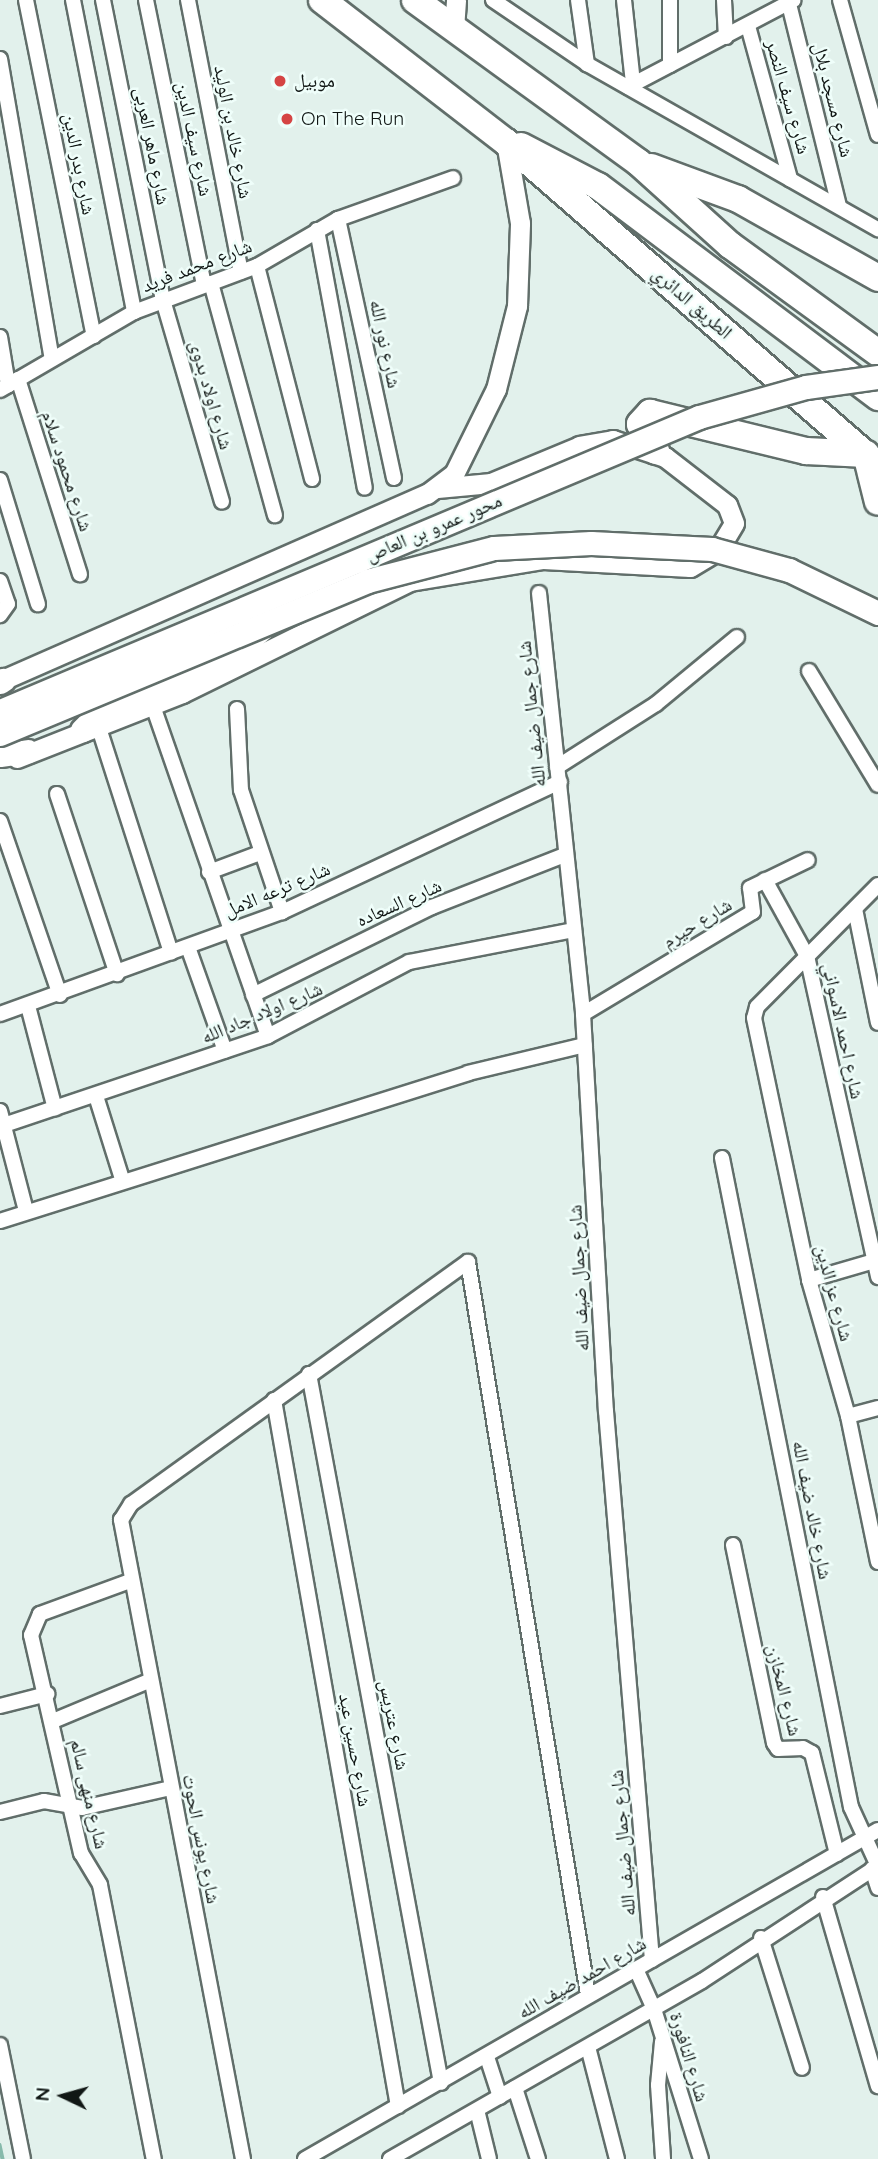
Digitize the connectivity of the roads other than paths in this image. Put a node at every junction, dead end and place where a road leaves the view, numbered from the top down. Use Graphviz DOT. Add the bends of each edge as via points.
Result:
graph roads {
  1 [pos="26,0"];
  2 [pos="73,0"];
  3 [pos="103,0"];
  4 [pos="146,0"];
  5 [pos="188,0"];
  6 [pos="322,0"];
  7 [pos="415,0"];
  8 [pos="456,0"];
  9 [pos="493,0"];
  10 [pos="578,0"];
  11 [pos="624,0"];
  12 [pos="670,0"];
  13 [pos="724,0"];
  14 [pos="840,0"];
  15 [pos="790,1"];
  16 [pos="748,26"];
  17 [pos="454,29"];
  18 [pos="726,37"];
  19 [pos="0,60"];
  20 [pos="587,64"];
  21 [pos="670,65"];
  22 [pos="631,85"];
  23 [pos="878,135"];
  24 [pos="506,142"];
  25 [pos="638,162"];
  26 [pos="453,178"];
  27 [pos="790,179"];
  28 [pos="839,206"];
  29 [pos="338,219"];
  30 [pos="878,229"];
  31 [pos="317,230"];
  32 [pos="257,266"];
  33 [pos="242,272"];
  34 [pos="872,273"];
  35 [pos="208,284"];
  36 [pos="163,300"];
  37 [pos="134,312"];
  38 [pos="94,336"];
  39 [pos="0,337"];
  40 [pos="878,353"];
  41 [pos="52,359"];
  42 [pos="878,377"];
  43 [pos="9,385"];
  44 [pos="878,397"];
  45 [pos="656,451"];
  46 [pos="872,459"];
  47 [pos="394,478"];
  48 [pos="312,479"];
  49 [pos="0,480"];
  50 [pos="365,488"];
  51 [pos="437,488"];
  52 [pos="222,502"];
  53 [pos="878,502"];
  54 [pos="275,516"];
  55 [pos="80,574"];
  56 [pos="0,581"];
  57 [pos="539,593"];
  58 [pos="38,604"];
  59 [pos="878,613"];
  60 [pos="1,615"];
  61 [pos="271,622"];
  62 [pos="737,637"];
  63 [pos="809,671"];
  64 [pos="1,681"];
  65 [pos="153,706"];
  66 [pos="237,709"];
  67 [pos="0,711"];
  68 [pos="90,727"];
  69 [pos="0,734"];
  70 [pos="28,751"];
  71 [pos="0,755"];
  72 [pos="0,765"];
  73 [pos="558,775"];
  74 [pos="878,785"];
  75 [pos="57,794"];
  76 [pos="0,821"];
  77 [pos="260,853"];
  78 [pos="565,855"];
  79 [pos="808,860"];
  80 [pos="208,873"];
  81 [pos="765,880"];
  82 [pos="878,885"];
  83 [pos="855,909"];
  84 [pos="282,912"];
  85 [pos="574,930"];
  86 [pos="228,932"];
  87 [pos="188,947"];
  88 [pos="171,953"];
  89 [pos="807,956"];
  90 [pos="117,974"];
  91 [pos="60,995"];
  92 [pos="253,995"];
  93 [pos="28,1006"];
  94 [pos="0,1014"];
  95 [pos="583,1014"];
  96 [pos="878,1023"];
  97 [pos="268,1036"];
  98 [pos="584,1045"];
  99 [pos="225,1051"];
  100 [pos="96,1096"];
  101 [pos="55,1109"];
  102 [pos="2,1118"];
  103 [pos="722,1158"];
  104 [pos="122,1179"];
  105 [pos="26,1212"];
  106 [pos="0,1221"];
  107 [pos="874,1261"];
  108 [pos="878,1277"];
  109 [pos="809,1280"];
  110 [pos="309,1374"];
  111 [pos="274,1400"];
  112 [pos="878,1408"];
  113 [pos="848,1416"];
  114 [pos="733,1545"];
  115 [pos="878,1562"];
  116 [pos="130,1581"];
  117 [pos="150,1680"];
  118 [pos="47,1694"];
  119 [pos="0,1706"];
  120 [pos="53,1721"];
  121 [pos="171,1788"];
  122 [pos="70,1807"];
  123 [pos="0,1812"];
  124 [pos="878,1830"];
  125 [pos="865,1839"];
  126 [pos="837,1854"];
  127 [pos="876,1867"];
  128 [pos="878,1888"];
  129 [pos="823,1897"];
  130 [pos="761,1938"];
  131 [pos="652,1960"];
  132 [pos="636,1969"];
  133 [pos="588,1996"];
  134 [pos="654,2009"];
  135 [pos="663,2039"];
  136 [pos="0,2045"];
  137 [pos="588,2047"];
  138 [pos="487,2057"];
  139 [pos="802,2068"];
  140 [pos="441,2083"];
  141 [pos="878,2086"];
  142 [pos="516,2088"];
  143 [pos="500,2097"];
  144 [pos="398,2106"];
  145 [pos="477,2110"];
  146 [pos="406,2155"];
  147 [pos="23,2159"];
  148 [pos="154,2159"];
  149 [pos="243,2159"];
  150 [pos="306,2159"];
  151 [pos="390,2159"];
  152 [pos="489,2159"];
  153 [pos="538,2159"];
  154 [pos="617,2159"];
  155 [pos="663,2159"];
  156 [pos="701,2159"];
  1 -- 38 [label="street, شارع بدر الدين"];
  2 -- 37 [label="street"];
  3 -- 36 [label="street, شارع ماهر العربى"];
  4 -- 35 [label="street, شارع سيف الدين"];
  5 -- 33 [label="street, شارع خالد بن الوليد"];
  6 -- 24 [label="highway, الطريق الدائري"];
  7 -- 17 [label="highway"];
  8 -- 17 [label="street"];
  9 -- 20 [label="street"];
  10 -- 20 [label="street"];
  11 -- 22 [label="street"];
  12 -- 21 [label="street"];
  13 -- 18 [label="street"];
  14 -- 23 [label="street"];
  15 -- 16 [label="street"];
  15 -- 28 [label="street, شارع مسجد بلال"];
  16 -- 18 [label="street"];
  16 -- 27 [label="street, شارع سيف النصر"];
  17 -- 25 [label="highway"];
  18 -- 21 [label="street"];
  19 -- 41 [label="street"];
  20 -- 22 [label="street"];
  21 -- 22 [label="street"];
  22 -- 27 [label="street"];
  24 -- 44 [label="highway, الطريق الدائري" via="577,172"];
  24 -- 46 [label="highway, الطريق الدائري"];
  24 -- 51 [label="street" via="520,223 515,320 496,389 467,455"];
  25 -- 34 [label="highway" via="738,200"];
  25 -- 40 [label="highway" via="730,245"];
  26 -- 29 [label="street, شارع محمد فريد"];
  27 -- 28 [label="street"];
  28 -- 30 [label="street"];
  29 -- 31 [label="street, شارع محمد فريد"];
  29 -- 47 [label="street, شارع نور الله"];
  31 -- 32 [label="street, شارع محمد فريد"];
  31 -- 50 [label="street"];
  32 -- 33 [label="street, شارع محمد فريد"];
  32 -- 48 [label="street"];
  33 -- 35 [label="street, شارع محمد فريد"];
  35 -- 36 [label="street, شارع محمد فريد"];
  35 -- 54 [label="street, شارع سيف الدين"];
  36 -- 37 [label="street, شارع محمد فريد"];
  36 -- 52 [label="street, شارع اولاد بدوى"];
  37 -- 38 [label="street, شارع محمد فريد"];
  38 -- 41 [label="street, شارع محمد فريد"];
  39 -- 43 [label="street, شارع محمود سلام"];
  41 -- 43 [label="street, شارع محمد فريد"];
  42 -- 67 [label="main road, محور عمرو بن العاص, bridge" via="806,387 699,417"];
  43 -- 55 [label="street, شارع محمود سلام"];
  45 -- 46 [label="highway" via="640,424 650,413 806,451"];
  45 -- 51 [label="street" via="601,440 491,483"];
  45 -- 65 [label="street" via="733,513 733,528 701,563 679,568 543,559 432,575 377,594"];
  46 -- 53 [label="highway"];
  49 -- 58 [label="street"];
  51 -- 64 [label="street"];
  56 -- 60 [label="street" via="8,604"];
  57 -- 73 [label="street, شارع جمال ضيف الله"];
  59 -- 61 [label="main road, محور عمرو بن العاص, bridge" via="807,578 743,555 684,546 592,543 494,548 432,561 367,580"];
  61 -- 68 [label="main road" via="238,649 101,712"];
  61 -- 69 [label="main road, محور عمرو بن العاص, bridge"];
  62 -- 73 [label="street, شارع ترعه الامل" via="656,704"];
  63 -- 74 [label="street"];
  65 -- 68 [label="street"];
  65 -- 80 [label="street"];
  66 -- 77 [label="street" via="239,779"];
  68 -- 70 [label="street"];
  68 -- 88 [label="street"];
  70 -- 71 [label="main road"];
  70 -- 72 [label="street"];
  73 -- 78 [label="street, شارع جمال ضيف الله"];
  73 -- 84 [label="street, شارع ترعه الامل"];
  75 -- 90 [label="street"];
  76 -- 91 [label="street"];
  77 -- 80 [label="street"];
  77 -- 84 [label="street"];
  78 -- 85 [label="street, شارع جمال ضيف الله"];
  78 -- 92 [label="street, شارع السعاده" via="422,911"];
  79 -- 81 [label="street"];
  80 -- 86 [label="street"];
  81 -- 89 [label="street, شارع احمد الاسواني"];
  81 -- 95 [label="street, شارع حيرم" via="749,890 753,912"];
  82 -- 83 [label="street"];
  83 -- 89 [label="street"];
  83 -- 96 [label="street"];
  84 -- 86 [label="street, شارع ترعه الامل"];
  85 -- 95 [label="street, شارع جمال ضيف الله"];
  85 -- 97 [label="street, شارع اولاد جاد الله" via="409,962"];
  86 -- 87 [label="street, شارع ترعه الامل"];
  86 -- 92 [label="street"];
  87 -- 88 [label="street, شارع ترعه الامل"];
  87 -- 99 [label="street"];
  88 -- 90 [label="street, شارع ترعه الامل"];
  89 -- 107 [label="street, شارع احمد الاسواني"];
  89 -- 109 [label="street, شارع عز الدين" via="757,1007 755,1033"];
  90 -- 91 [label="street, شارع ترعه الامل"];
  91 -- 93 [label="street, شارع ترعه الامل"];
  92 -- 97 [label="street"];
  93 -- 94 [label="street, شارع ترعه الامل"];
  93 -- 101 [label="street"];
  95 -- 98 [label="street, شارع جمال ضيف الله"];
  97 -- 99 [label="street, شارع اولاد جاد الله"];
  98 -- 104 [label="street" via="468,1073"];
  98 -- 131 [label="street, شارع جمال ضيف الله" via="606,1411"];
  99 -- 100 [label="street, شارع اولاد جاد الله"];
  100 -- 101 [label="street, شارع اولاد جاد الله"];
  100 -- 104 [label="street"];
  101 -- 102 [label="street, شارع اولاد جاد الله"];
  102 -- 105 [label="street"];
  103 -- 125 [label="street, شارع خالد ضيف الله" via="851,1807"];
  104 -- 105 [label="street"];
  105 -- 106 [label="street"];
  107 -- 108 [label="street, شارع احمد الاسواني"];
  107 -- 109 [label="street"];
  109 -- 113 [label="street, شارع عز الدين"];
  110 -- 111 [label="street"];
  110 -- 133 [label="street" via="468,1262"];
  110 -- 140 [label="street, شارع عتريس"];
  111 -- 116 [label="street, شارع يونس الحوت" via="131,1504 121,1527"];
  111 -- 144 [label="street, شارع حسين عيد"];
  112 -- 113 [label="street"];
  113 -- 115 [label="street, شارع عز الدين"];
  114 -- 126 [label="street, شارع المخازن" via="774,1743 778,1749 803,1748 811,1753"];
  116 -- 117 [label="street, شارع يونس الحوت"];
  116 -- 118 [label="street, شارع منهى سالم" via="34,1618 31,1635"];
  117 -- 120 [label="street"];
  117 -- 121 [label="street, شارع يونس الحوت"];
  118 -- 119 [label="street"];
  118 -- 120 [label="street, شارع منهى سالم"];
  120 -- 122 [label="street, شارع منهى سالم"];
  121 -- 122 [label="street"];
  121 -- 149 [label="street, شارع يونس الحوت"];
  122 -- 123 [label="street" via="44,1801"];
  122 -- 148 [label="street, شارع منهى سالم" via="80,1853 100,1885"];
  124 -- 125 [label="street, شارع احمد ضيف الله"];
  125 -- 126 [label="street, شارع احمد ضيف الله"];
  125 -- 127 [label="street, شارع خالد ضيف الله"];
  126 -- 131 [label="street, شارع احمد ضيف الله"];
  127 -- 128 [label="street, شارع خالد ضيف الله"];
  127 -- 129 [label="street"];
  129 -- 130 [label="street"];
  129 -- 141 [label="street"];
  130 -- 134 [label="street"];
  130 -- 139 [label="street"];
  131 -- 132 [label="street, شارع احمد ضيف الله"];
  132 -- 133 [label="street, شارع احمد ضيف الله"];
  132 -- 134 [label="street, شارع النافورة"];
  133 -- 138 [label="street, شارع احمد ضيف الله"];
  134 -- 135 [label="street, شارع النافورة"];
  134 -- 137 [label="street"];
  135 -- 155 [label="street" via="658,2085"];
  135 -- 156 [label="street, شارع النافورة"];
  136 -- 147 [label="street"];
  137 -- 142 [label="street"];
  137 -- 154 [label="street"];
  138 -- 140 [label="street, شارع احمد ضيف الله"];
  138 -- 143 [label="street"];
  140 -- 144 [label="street, شارع احمد ضيف الله"];
  142 -- 143 [label="street"];
  142 -- 153 [label="street"];
  143 -- 145 [label="street"];
  144 -- 150 [label="street, شارع احمد ضيف الله"];
  145 -- 146 [label="street"];
  145 -- 152 [label="street"];
  146 -- 151 [label="street"];
}
